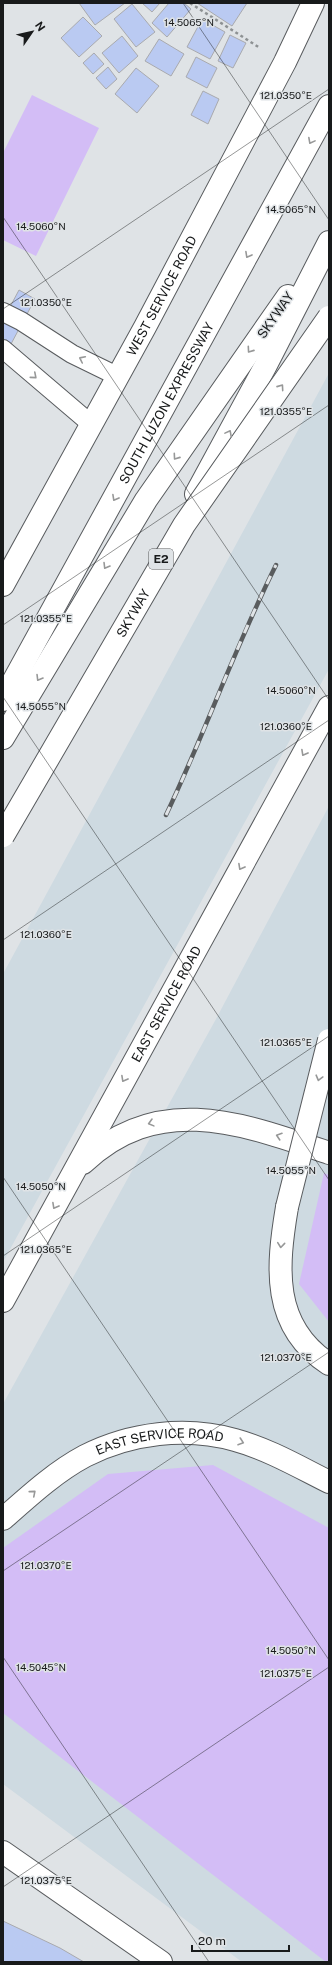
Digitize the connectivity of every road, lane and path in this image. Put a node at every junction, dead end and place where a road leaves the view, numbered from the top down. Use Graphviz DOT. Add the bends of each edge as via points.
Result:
graph roads {
  1 [pos="190,3"];
  2 [pos="313,3"];
  3 [pos="285,62"];
  4 [pos="329,106"];
  5 [pos="329,238"];
  6 [pos="329,242"];
  7 [pos="329,245"];
  8 [pos="315,268"];
  9 [pos="3,312"];
  10 [pos="329,317"];
  11 [pos="3,350"];
  12 [pos="117,376"];
  13 [pos="91,424"];
  14 [pos="3,585"];
  15 [pos="3,700"];
  16 [pos="329,707"];
  17 [pos="3,738"];
  18 [pos="3,836"];
  19 [pos="3,848"];
  20 [pos="329,1040"];
  21 [pos="329,1153"];
  22 [pos="74,1172"];
  23 [pos="3,1301"];
  24 [pos="329,1364"];
  25 [pos="329,1482"];
  26 [pos="3,1518"];
  27 [pos="3,1852"];
  28 [pos="161,1962"];
  1 -- 3 [label="path" via="249,42"];
  2 -- 3 [label="main road, WEST SERVICE ROAD"];
  3 -- 12 [label="main road, WEST SERVICE ROAD"];
  4 -- 15 [label="main road, SOUTH LUZON EXPRESSWAY, one-way"];
  5 -- 17 [label="main road, SKYWAY, one-way" via="146,500"];
  6 -- 8 [label="main road, E2"];
  7 -- 8 [label="main road"];
  19 -- 8 [label="main road, E2, one-way" via="262,372"];
  12 -- 9 [label="lane, one-way" via="72,354"];
  18 -- 10 [label="main road, SKYWAY / E2, one-way, bridge" via="184,525"];
  11 -- 13 [label="lane, one-way"];
  12 -- 13 [label="main road, WEST SERVICE ROAD"];
  13 -- 14 [label="main road, WEST SERVICE ROAD"];
  16 -- 22 [label="main road, EAST SERVICE ROAD, one-way"];
  20 -- 24 [label="main road, one-way, bridge" via="287,1207 279,1260 283,1298 298,1334 311,1350"];
  21 -- 22 [label="main road, one-way" via="235,1124 215,1120 173,1119 152,1123 126,1133 99,1150"];
  22 -- 23 [label="main road, EAST SERVICE ROAD, one-way"];
  26 -- 25 [label="main road, EAST SERVICE ROAD, one-way" via="41,1486 85,1456 126,1440 146,1436 190,1432 236,1440 278,1456"];
  27 -- 28 [label="main road"];
}
